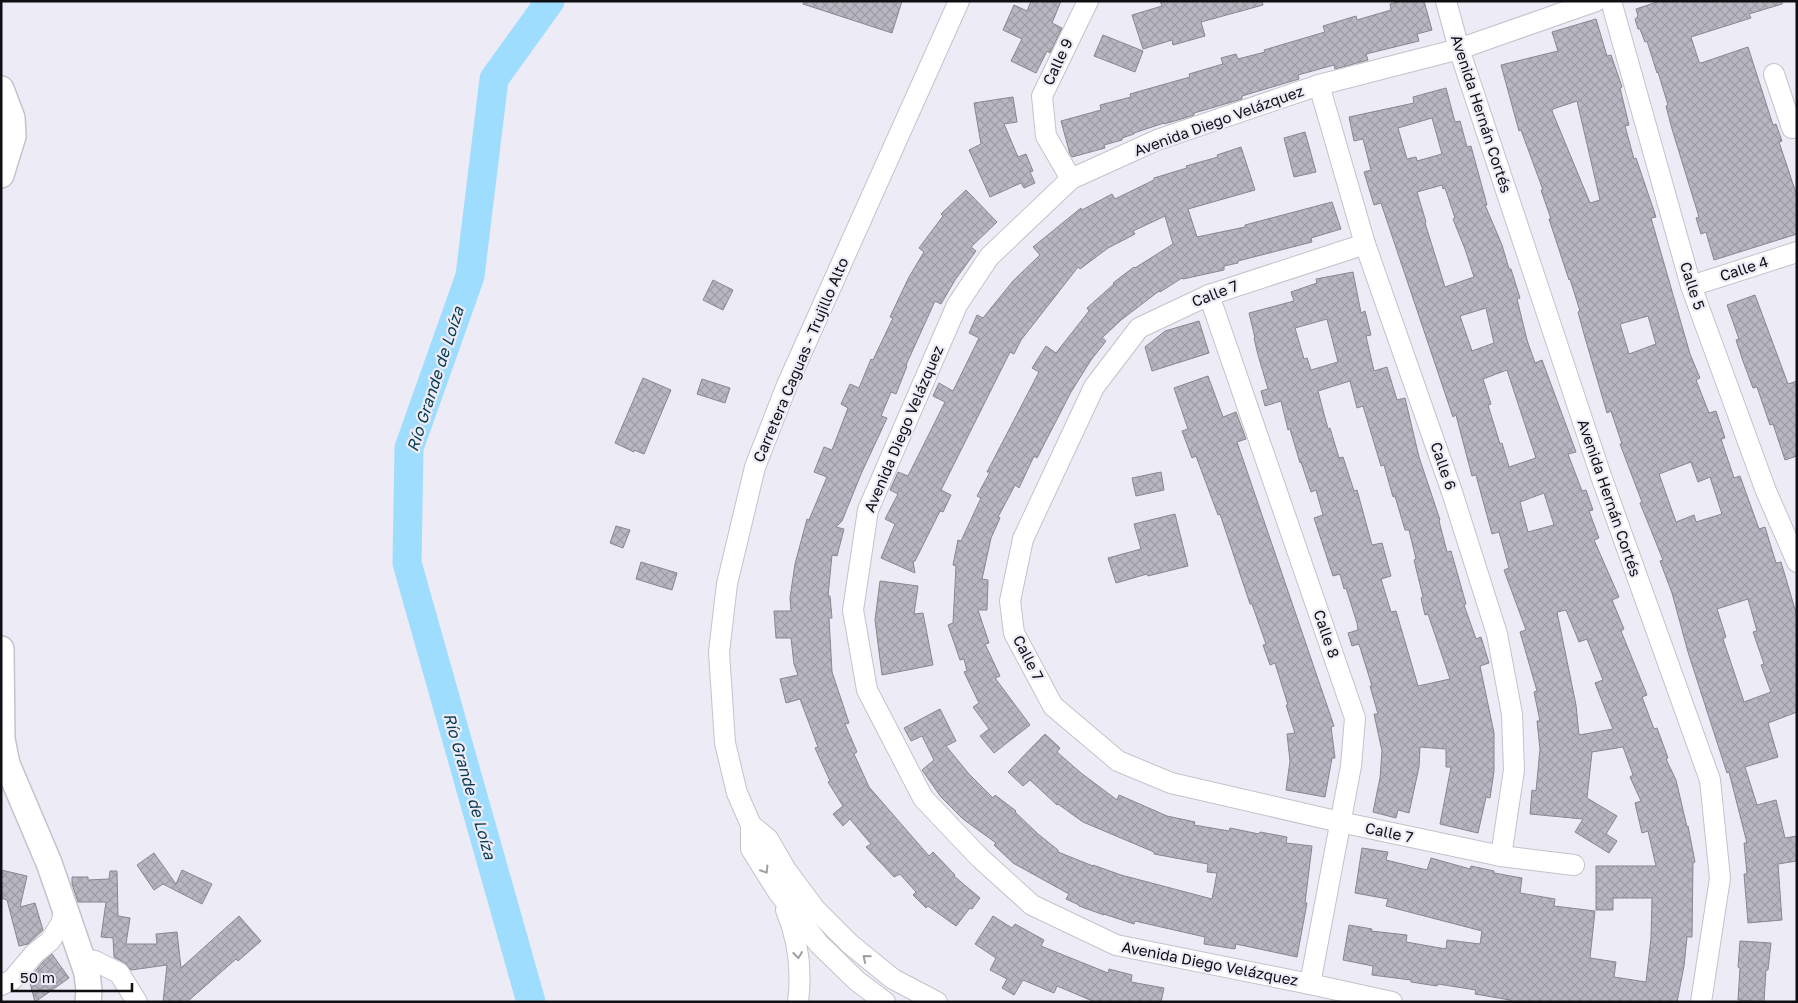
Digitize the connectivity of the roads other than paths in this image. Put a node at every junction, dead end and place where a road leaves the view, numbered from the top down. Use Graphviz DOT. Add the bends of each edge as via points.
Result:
graph roads {
  1 [pos="959,1"];
  2 [pos="1088,1"];
  3 [pos="1446,1"];
  4 [pos="1596,1"];
  5 [pos="1611,1"];
  6 [pos="1459,49"];
  7 [pos="1774,74"];
  8 [pos="1319,85"];
  9 [pos="1,89"];
  10 [pos="1790,98"];
  11 [pos="1792,128"];
  12 [pos="1,175"];
  13 [pos="1071,179"];
  14 [pos="1364,244"];
  15 [pos="1797,252"];
  16 [pos="1690,286"];
  17 [pos="1209,295"];
  18 [pos="1797,562"];
  19 [pos="1,649"];
  20 [pos="1340,822"];
  21 [pos="751,825"];
  22 [pos="1501,856"];
  23 [pos="1574,865"];
  24 [pos="778,892"];
  25 [pos="65,909"];
  26 [pos="82,958"];
  27 [pos="1310,984"];
  28 [pos="1,985"];
  29 [pos="890,995"];
  30 [pos="88,1002"];
  31 [pos="137,1002"];
  32 [pos="798,1002"];
  33 [pos="937,1002"];
  34 [pos="1392,1002"];
  35 [pos="1701,1002"];
  1 -- 21 [label="street, Carretera Caguas - Trujillo Alto" via="787,385 755,467 727,584 720,652 725,743 737,794"];
  2 -- 13 [label="street, Calle 9" via="1042,96 1046,136"];
  3 -- 6 [label="street, Avenida Hernán Cortés"];
  4 -- 6 [label="street, Avenida Diego Velázquez"];
  5 -- 16 [label="street, Calle 5"];
  6 -- 8 [label="street, Avenida Diego Velázquez"];
  6 -- 35 [label="street, Avenida Hernán Cortés" via="1601,476 1710,780 1720,878"];
  7 -- 10 [label="street"];
  8 -- 13 [label="street, Avenida Diego Velázquez" via="1157,140"];
  8 -- 14 [label="street, Calle 6"];
  9 -- 12 [label="main road" via="12,118 13,136"];
  10 -- 11 [label="street"];
  13 -- 27 [label="street, Avenida Diego Velázquez" via="989,257 956,305 868,510 853,610 867,690 923,798 979,857 1032,905 1116,945"];
  14 -- 17 [label="street, Calle 7"];
  14 -- 22 [label="street, Calle 6" via="1452,492 1497,634 1512,714 1514,770"];
  15 -- 16 [label="street, Calle 4"];
  16 -- 18 [label="street, Calle 5" via="1766,491"];
  17 -- 20 [label="street, Calle 8" via="1354,718 1351,766"];
  17 -- 20 [label="street, Calle 7" via="1139,328 1094,387 1023,539 1010,601 1014,633 1053,706 1118,761 1171,783"];
  19 -- 25 [label="main road" via="2,739 7,764"];
  20 -- 22 [label="street, Calle 7"];
  20 -- 27 [label="street, Calle 8"];
  21 -- 24 [label="street, Carretera Caguas - Trujillo Alto, one-way" via="751,849"];
  29 -- 21 [label="street, Carretera Caguas - Trujillo Alto, one-way" via="850,944 815,909 768,839"];
  22 -- 23 [label="street, Calle 7"];
  24 -- 29 [label="street, Carretera Caguas - Trujillo Alto" via="835,961 857,981"];
  24 -- 32 [label="street, one-way" via="797,947 800,974"];
  25 -- 26 [label="main road"];
  25 -- 28 [label="street" via="61,924 50,941 12,980"];
  26 -- 30 [label="main road" via="87,973"];
  26 -- 31 [label="street" via="120,973"];
  27 -- 34 [label="street, Avenida Diego Velázquez"];
  29 -- 33 [label="street, Carretera Caguas - Trujillo Alto"];
}
